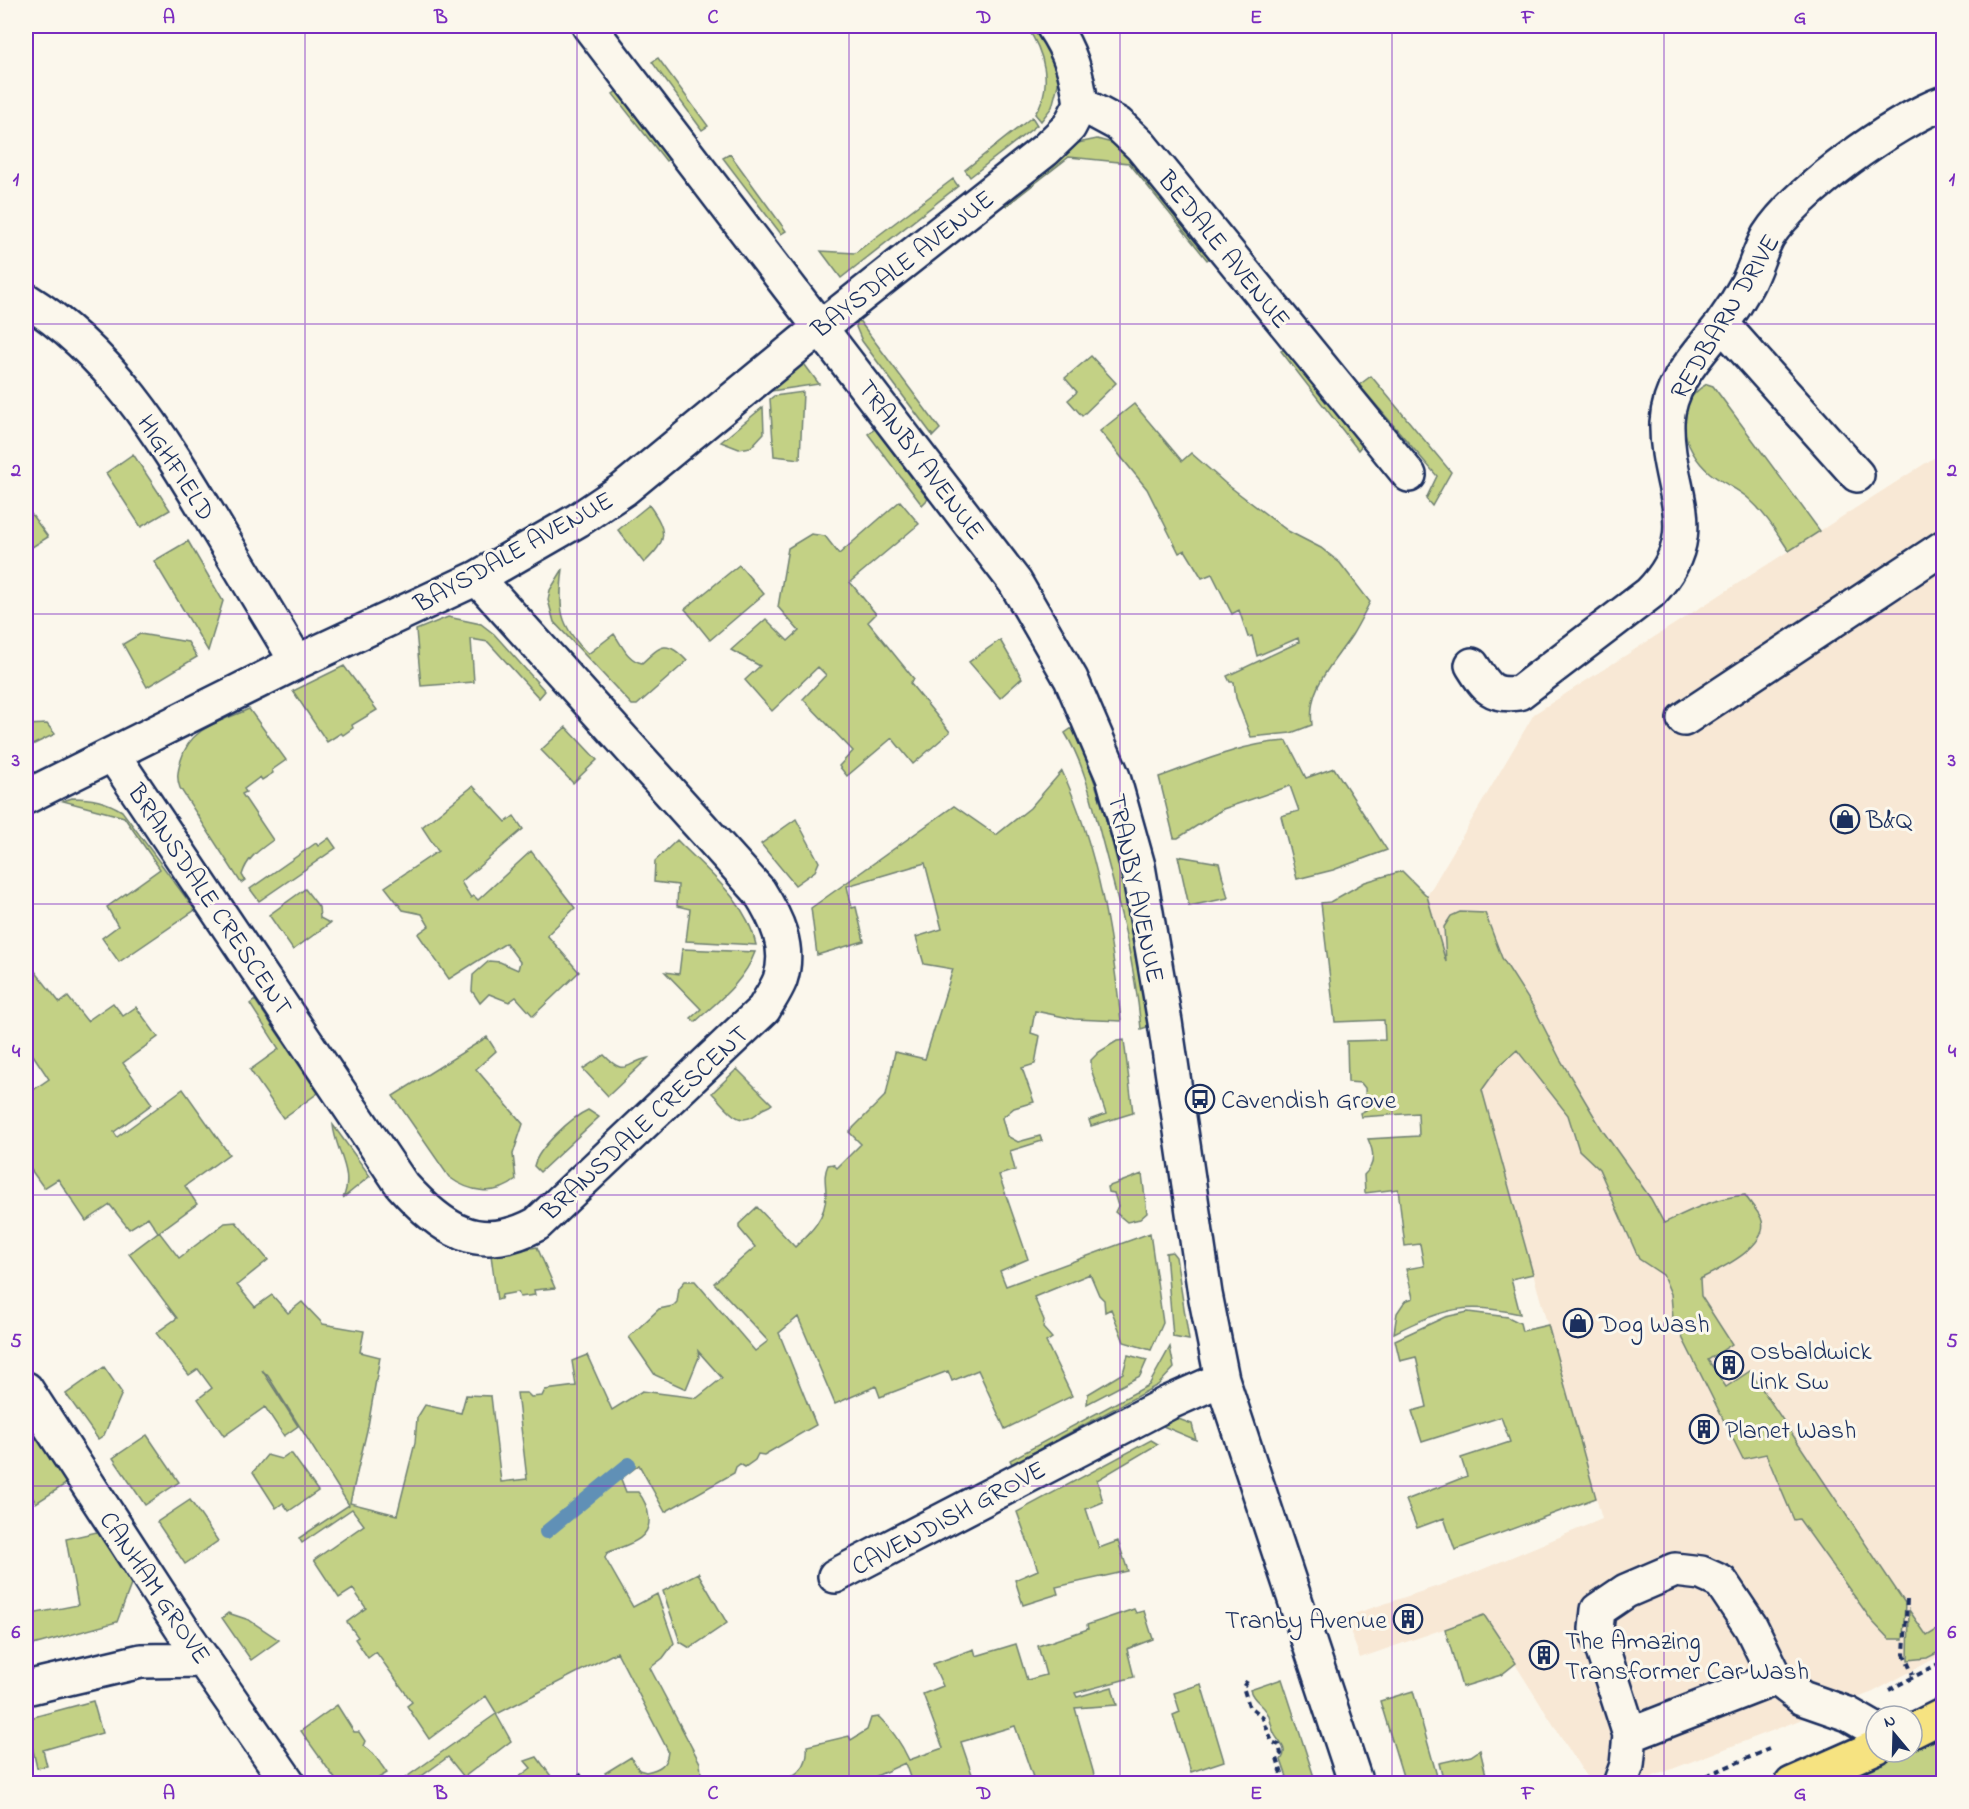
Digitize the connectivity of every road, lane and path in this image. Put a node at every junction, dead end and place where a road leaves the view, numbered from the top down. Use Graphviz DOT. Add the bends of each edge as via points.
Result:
graph roads {
  1 [pos="589,26"];
  2 [pos="1053,26"];
  3 [pos="1944,103"];
  4 [pos="1081,104"];
  5 [pos="26,300"];
  6 [pos="1722,324"];
  7 [pos="821,328"];
  8 [pos="1409,475"];
  9 [pos="1857,475"];
  10 [pos="1944,548"];
  11 [pos="477,578"];
  12 [pos="297,662"];
  13 [pos="1472,665"];
  14 [pos="1684,719"];
  15 [pos="113,755"];
  16 [pos="26,798"];
  17 [pos="1222,1379"];
  18 [pos="26,1389"];
  19 [pos="835,1576"];
  20 [pos="1907,1600"];
  21 [pos="204,1660"];
  22 [pos="1944,1660"];
  23 [pos="1776,1678"];
  24 [pos="1247,1681"];
  25 [pos="26,1688"];
  26 [pos="1944,1715"];
  27 [pos="1864,1723"];
  28 [pos="1924,1725"];
  29 [pos="1630,1736"];
  30 [pos="1864,1752"];
  31 [pos="579,1774"];
  32 [pos="289,1784"];
  33 [pos="586,1784"];
  34 [pos="1285,1784"];
  35 [pos="1356,1784"];
  36 [pos="1620,1784"];
  37 [pos="1792,1784"];
  1 -- 7 [label="street, TRANBY AVENUE"];
  2 -- 4 [label="street" via="1077,73"];
  3 -- 6 [label="street, REDBARN DRIVE" via="1874,140 1809,191 1768,236 1746,286"];
  4 -- 7 [label="street, BAYSDALE AVENUE" via="1069,127 1045,150"];
  4 -- 8 [label="street, BEDALE AVENUE" via="1118,124 1142,146"];
  5 -- 12 [label="street, HIGHFIELD" via="87,345 131,394"];
  6 -- 9 [label="street"];
  6 -- 13 [label="street, REDBARN DRIVE" via="1698,351 1672,398 1667,422 1682,527 1678,550 1666,577 1519,693 1504,695 1491,690"];
  7 -- 11 [label="street, BAYSDALE AVENUE" via="624,489"];
  7 -- 17 [label="street, TRANBY AVENUE" via="1016,582 1071,679 1113,777 1138,866 1204,1294"];
  10 -- 14 [label="street"];
  11 -- 12 [label="street, BAYSDALE AVENUE"];
  11 -- 15 [label="street, BRANSDALE CRESCENT" via="759,891 778,921 783,949 780,979 764,1009 537,1224 525,1230 507,1236 476,1237 454,1231 424,1209 402,1185"];
  12 -- 15 [label="street, BAYSDALE AVENUE"];
  15 -- 16 [label="street, BAYSDALE AVENUE"];
  17 -- 19 [label="street, CAVENDISH GROVE" via="1168,1403"];
  17 -- 35 [label="street, TRANBY AVENUE"];
  18 -- 21 [label="street, CANHAM GROVE"];
  20 -- 22 [label="path" via="1904,1654 1913,1675"];
  21 -- 25 [label="street" via="141,1661"];
  21 -- 32 [label="street, CANHAM GROVE"];
  23 -- 27 [label="street" via="1802,1698"];
  23 -- 29 [label="street"];
  23 -- 29 [label="street" via="1751,1627 1720,1582 1701,1573 1675,1570 1626,1591 1598,1610 1596,1629"];
  24 -- 34 [label="path" via="1243,1687 1249,1706 1262,1716 1272,1742 1279,1745 1281,1754 1277,1762"];
  26 -- 28 [label="main road"];
  29 -- 36 [label="street"];
  30 -- 37 [label="main road"];
  31 -- 33 [label="path"];
}
